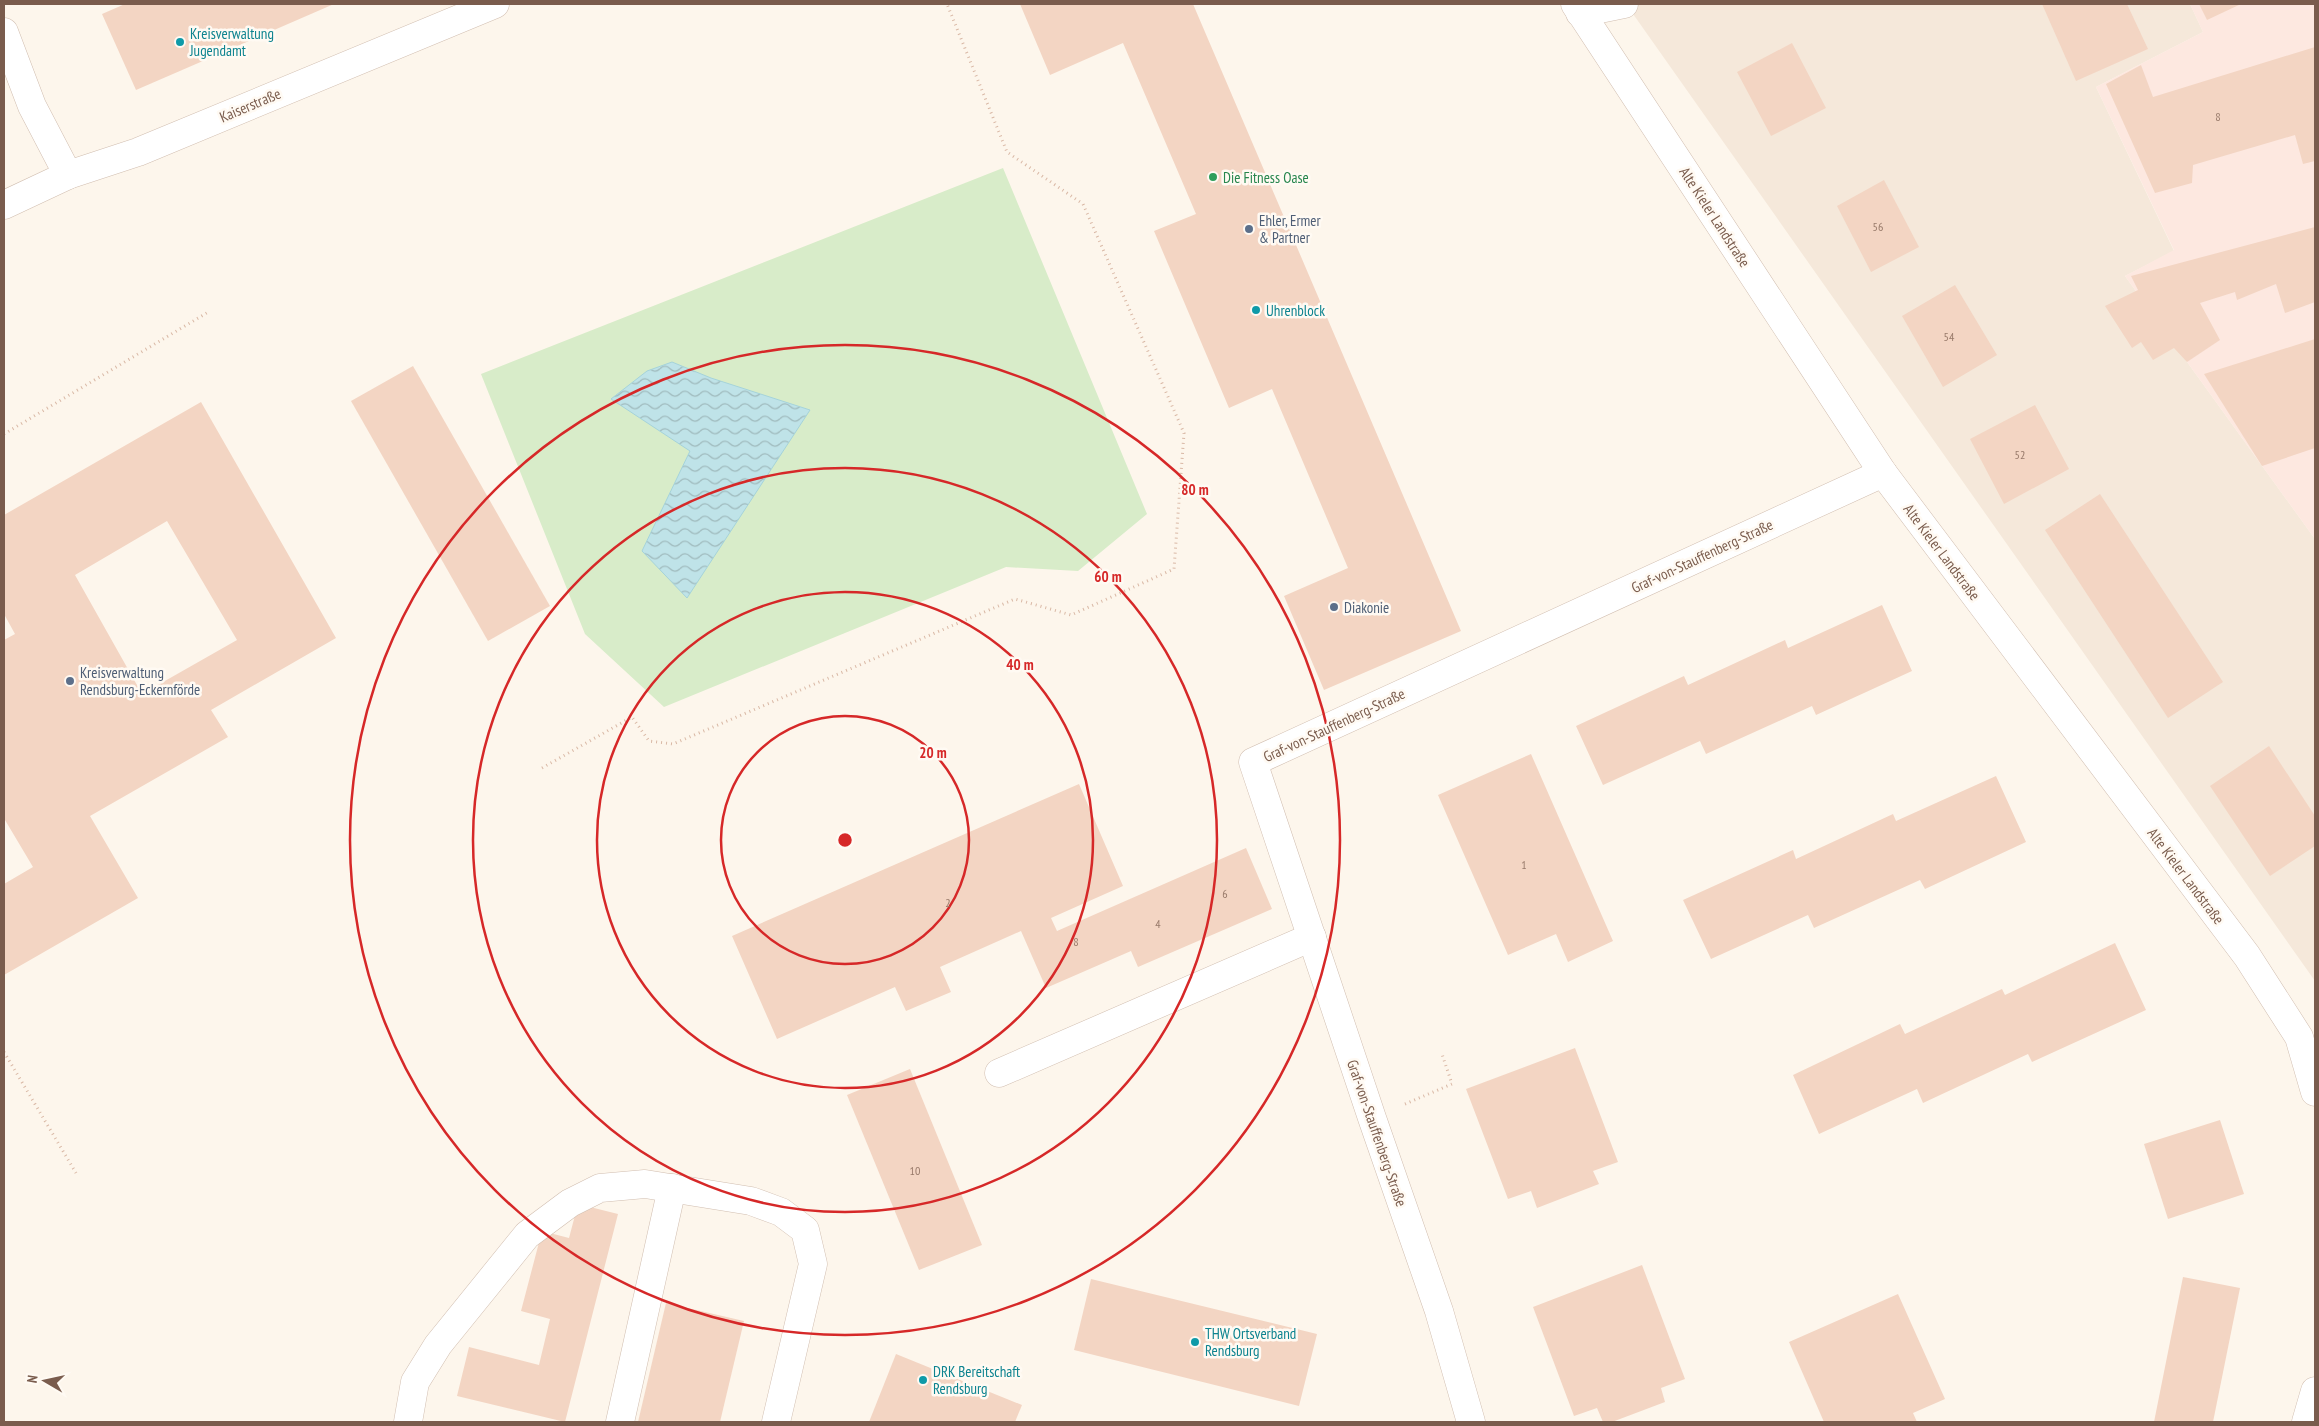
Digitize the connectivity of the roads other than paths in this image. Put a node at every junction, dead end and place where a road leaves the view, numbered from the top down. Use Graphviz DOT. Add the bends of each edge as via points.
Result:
graph roads {
  1 [pos="495,4"];
  2 [pos="1624,4"];
  3 [pos="1578,8"];
  4 [pos="4,32"];
  5 [pos="68,175"];
  6 [pos="4,206"];
  7 [pos="1883,473"];
  8 [pos="1312,937"];
  9 [pos="1000,1073"];
  10 [pos="2315,1087"];
  11 [pos="672,1188"];
  12 [pos="2315,1391"];
  13 [pos="408,1422"];
  14 [pos="620,1422"];
  15 [pos="776,1422"];
  16 [pos="1471,1422"];
  17 [pos="2306,1422"];
  1 -- 5 [label="street, Kaiserstraße" via="138,152"];
  2 -- 3 [label="street"];
  3 -- 7 [label="street, Alte Kieler Landstraße"];
  4 -- 5 [label="street" via="32,106"];
  5 -- 6 [label="street, Kaiserstraße"];
  7 -- 8 [label="street, Graf-von-Stauffenberg-Straße" via="1253,762"];
  7 -- 10 [label="street, Alte Kieler Landstraße" via="2247,956 2299,1037"];
  8 -- 9 [label="street"];
  8 -- 16 [label="street, Graf-von-Stauffenberg-Straße" via="1439,1311"];
  11 -- 13 [label="street" via="645,1184 600,1188 570,1203 527,1235 438,1345 414,1382"];
  11 -- 14 [label="street"];
  11 -- 15 [label="street" via="751,1201 781,1212 805,1230 813,1264"];
  12 -- 17 [label="street"];
}
